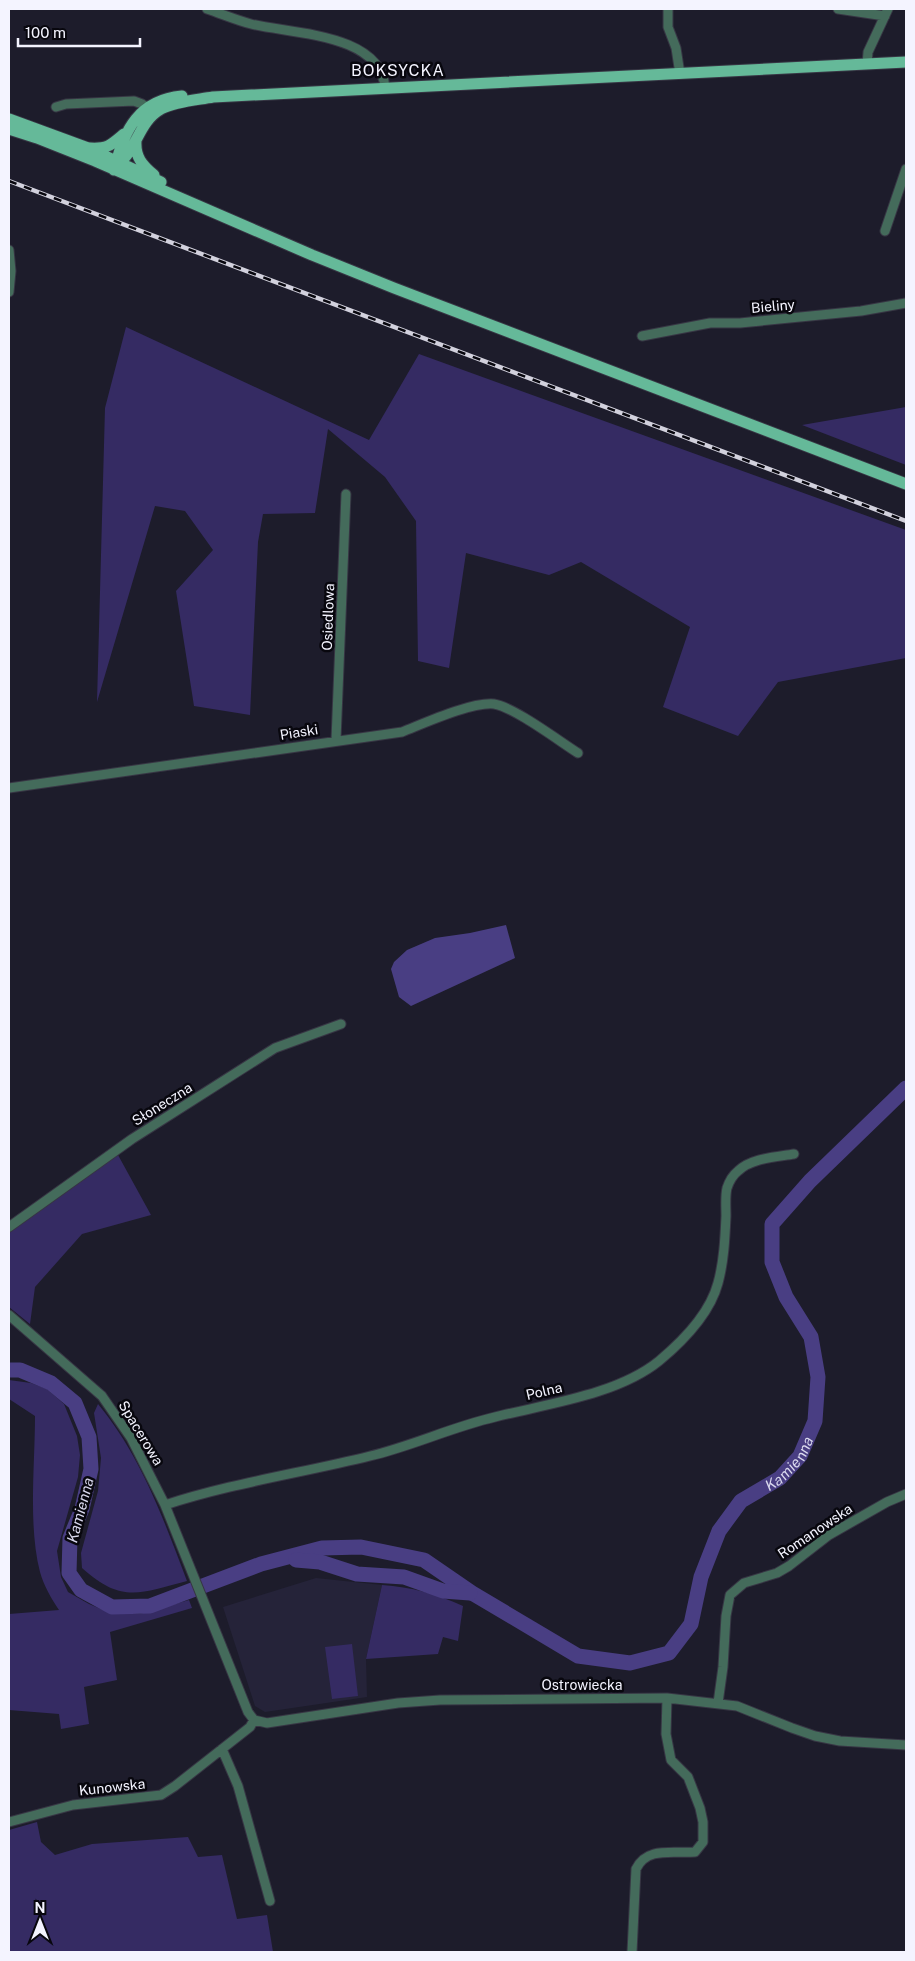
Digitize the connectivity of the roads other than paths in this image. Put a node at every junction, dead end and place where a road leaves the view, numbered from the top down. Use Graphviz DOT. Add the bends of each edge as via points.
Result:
graph roads {
  1 [pos="207,9"];
  2 [pos="668,9"];
  3 [pos="838,9"];
  4 [pos="886,12"];
  5 [pos="906,62"];
  6 [pos="867,64"];
  7 [pos="680,74"];
  8 [pos="385,88"];
  9 [pos="56,107"];
  10 [pos="151,110"];
  11 [pos="9,119"];
  12 [pos="9,129"];
  13 [pos="129,129"];
  14 [pos="136,139"];
  15 [pos="88,148"];
  16 [pos="117,165"];
  17 [pos="906,169"];
  18 [pos="175,189"];
  19 [pos="238,222"];
  20 [pos="885,231"];
  21 [pos="9,250"];
  22 [pos="9,292"];
  23 [pos="906,303"];
  24 [pos="642,336"];
  25 [pos="906,484"];
  26 [pos="346,494"];
  27 [pos="336,740"];
  28 [pos="578,753"];
  29 [pos="9,788"];
  30 [pos="341,1024"];
  31 [pos="794,1154"];
  32 [pos="9,1227"];
  33 [pos="9,1315"];
  34 [pos="906,1494"];
  35 [pos="165,1505"];
  36 [pos="667,1698"];
  37 [pos="718,1703"];
  38 [pos="254,1720"];
  39 [pos="906,1745"];
  40 [pos="222,1749"];
  41 [pos="9,1822"];
  42 [pos="270,1901"];
  43 [pos="632,1952"];
  1 -- 8 [label="street" via="251,24 347,45 368,55 382,71"];
  2 -- 7 [label="street" via="668,27 676,48"];
  3 -- 4 [label="street"];
  4 -- 6 [label="street" via="868,52"];
  5 -- 6 [label="main road"];
  6 -- 7 [label="main road"];
  7 -- 8 [label="main road"];
  8 -- 10 [label="main road" via="213,97"];
  9 -- 10 [label="street" via="134,101"];
  10 -- 13 [label="main road" via="135,119"];
  10 -- 14 [label="main road"];
  11 -- 15 [label="main road"];
  12 -- 16 [label="main road"];
  13 -- 15 [label="main road" via="111,146"];
  13 -- 16 [label="main road" via="121,143"];
  14 -- 16 [label="main road" via="126,157"];
  14 -- 18 [label="main road" via="140,162"];
  15 -- 16 [label="main road"];
  16 -- 18 [label="main road"];
  16 -- 19 [label="main road"];
  17 -- 20 [label="street"];
  18 -- 19 [label="main road"];
  19 -- 25 [label="main road" via="394,288"];
  21 -- 22 [label="street"];
  23 -- 24 [label="street, Bieliny" via="861,311 710,323"];
  26 -- 27 [label="street, Osiedlowa"];
  27 -- 28 [label="street, Piaski" via="402,732 456,712 496,704"];
  27 -- 29 [label="street, Piaski"];
  30 -- 32 [label="street, Słoneczna" via="275,1048 132,1139"];
  31 -- 35 [label="street, Polna" via="758,1161 739,1169 734,1175 727,1189 723,1255 714,1294 681,1340 659,1361 641,1372 584,1396 494,1417 375,1455"];
  33 -- 35 [label="street, Spacerowa" via="102,1396 132,1438"];
  34 -- 37 [label="street, Romanowska" via="836,1531 789,1566 744,1583 730,1595"];
  35 -- 38 [label="street, Spacerowa"];
  36 -- 37 [label="street, Ostrowiecka"];
  36 -- 38 [label="street, Ostrowiecka" via="440,1700 398,1703 267,1723"];
  36 -- 43 [label="street" via="667,1746 671,1760 688,1777 697,1799 703,1822 703,1842 695,1852 660,1852 640,1860 636,1869"];
  37 -- 39 [label="street, Ostrowiecka" via="751,1711 815,1736 864,1744"];
  38 -- 40 [label="street, Kunowska" via="250,1727"];
  40 -- 41 [label="street, Kunowska" via="161,1794 81,1803"];
  40 -- 42 [label="street" via="238,1786"];
}
